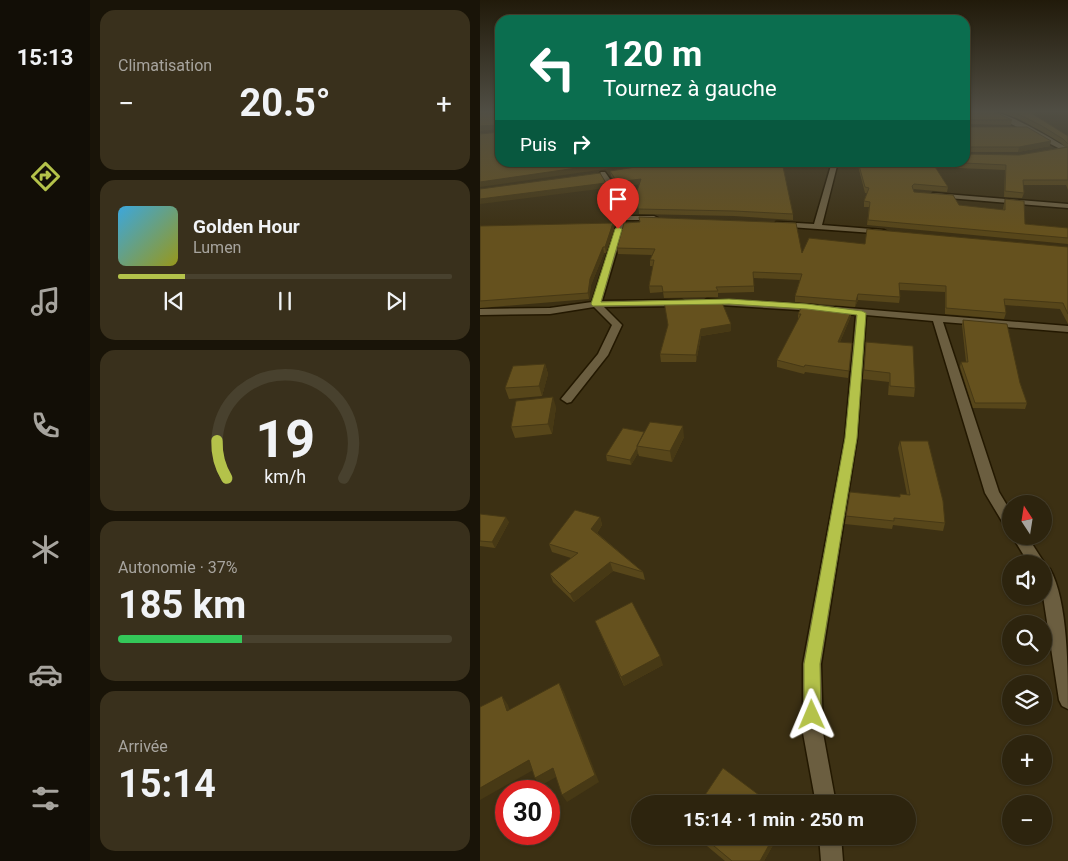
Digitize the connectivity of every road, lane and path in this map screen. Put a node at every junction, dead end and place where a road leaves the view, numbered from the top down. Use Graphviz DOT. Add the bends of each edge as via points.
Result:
graph roads {
  1 [pos="833,167"];
  2 [pos="603,173"];
  3 [pos="925,194"];
  4 [pos="1068,206"];
  5 [pos="623,218"];
  6 [pos="660,218"];
  7 [pos="769,224"];
  8 [pos="818,226"];
  9 [pos="895,233"];
  10 [pos="596,304"];
  11 [pos="480,312"];
  12 [pos="862,313"];
  13 [pos="937,319"];
  14 [pos="1068,329"];
  15 [pos="567,399"];
  16 [pos="1002,509"];
  17 [pos="1052,601"];
  18 [pos="1068,700"];
  19 [pos="824,795"];
  20 [pos="831,845"];
  21 [pos="832,861"];
  1 -- 8 [label="street"];
  2 -- 5 [label="street" via="615,192"];
  3 -- 4 [label="street"];
  5 -- 6 [label="street"];
  5 -- 10 [label="street"];
  7 -- 8 [label="street"];
  8 -- 9 [label="street"];
  10 -- 11 [label="street" via="550,310"];
  10 -- 12 [label="street" via="729,302"];
  10 -- 15 [label="street" via="617,325 603,355"];
  12 -- 13 [label="street"];
  12 -- 19 [label="street" via="851,438 812,664 813,732"];
  13 -- 14 [label="street"];
  13 -- 16 [label="street" via="992,493"];
  17 -- 18 [label="street"];
  20 -- 21 [label="street"];
}
